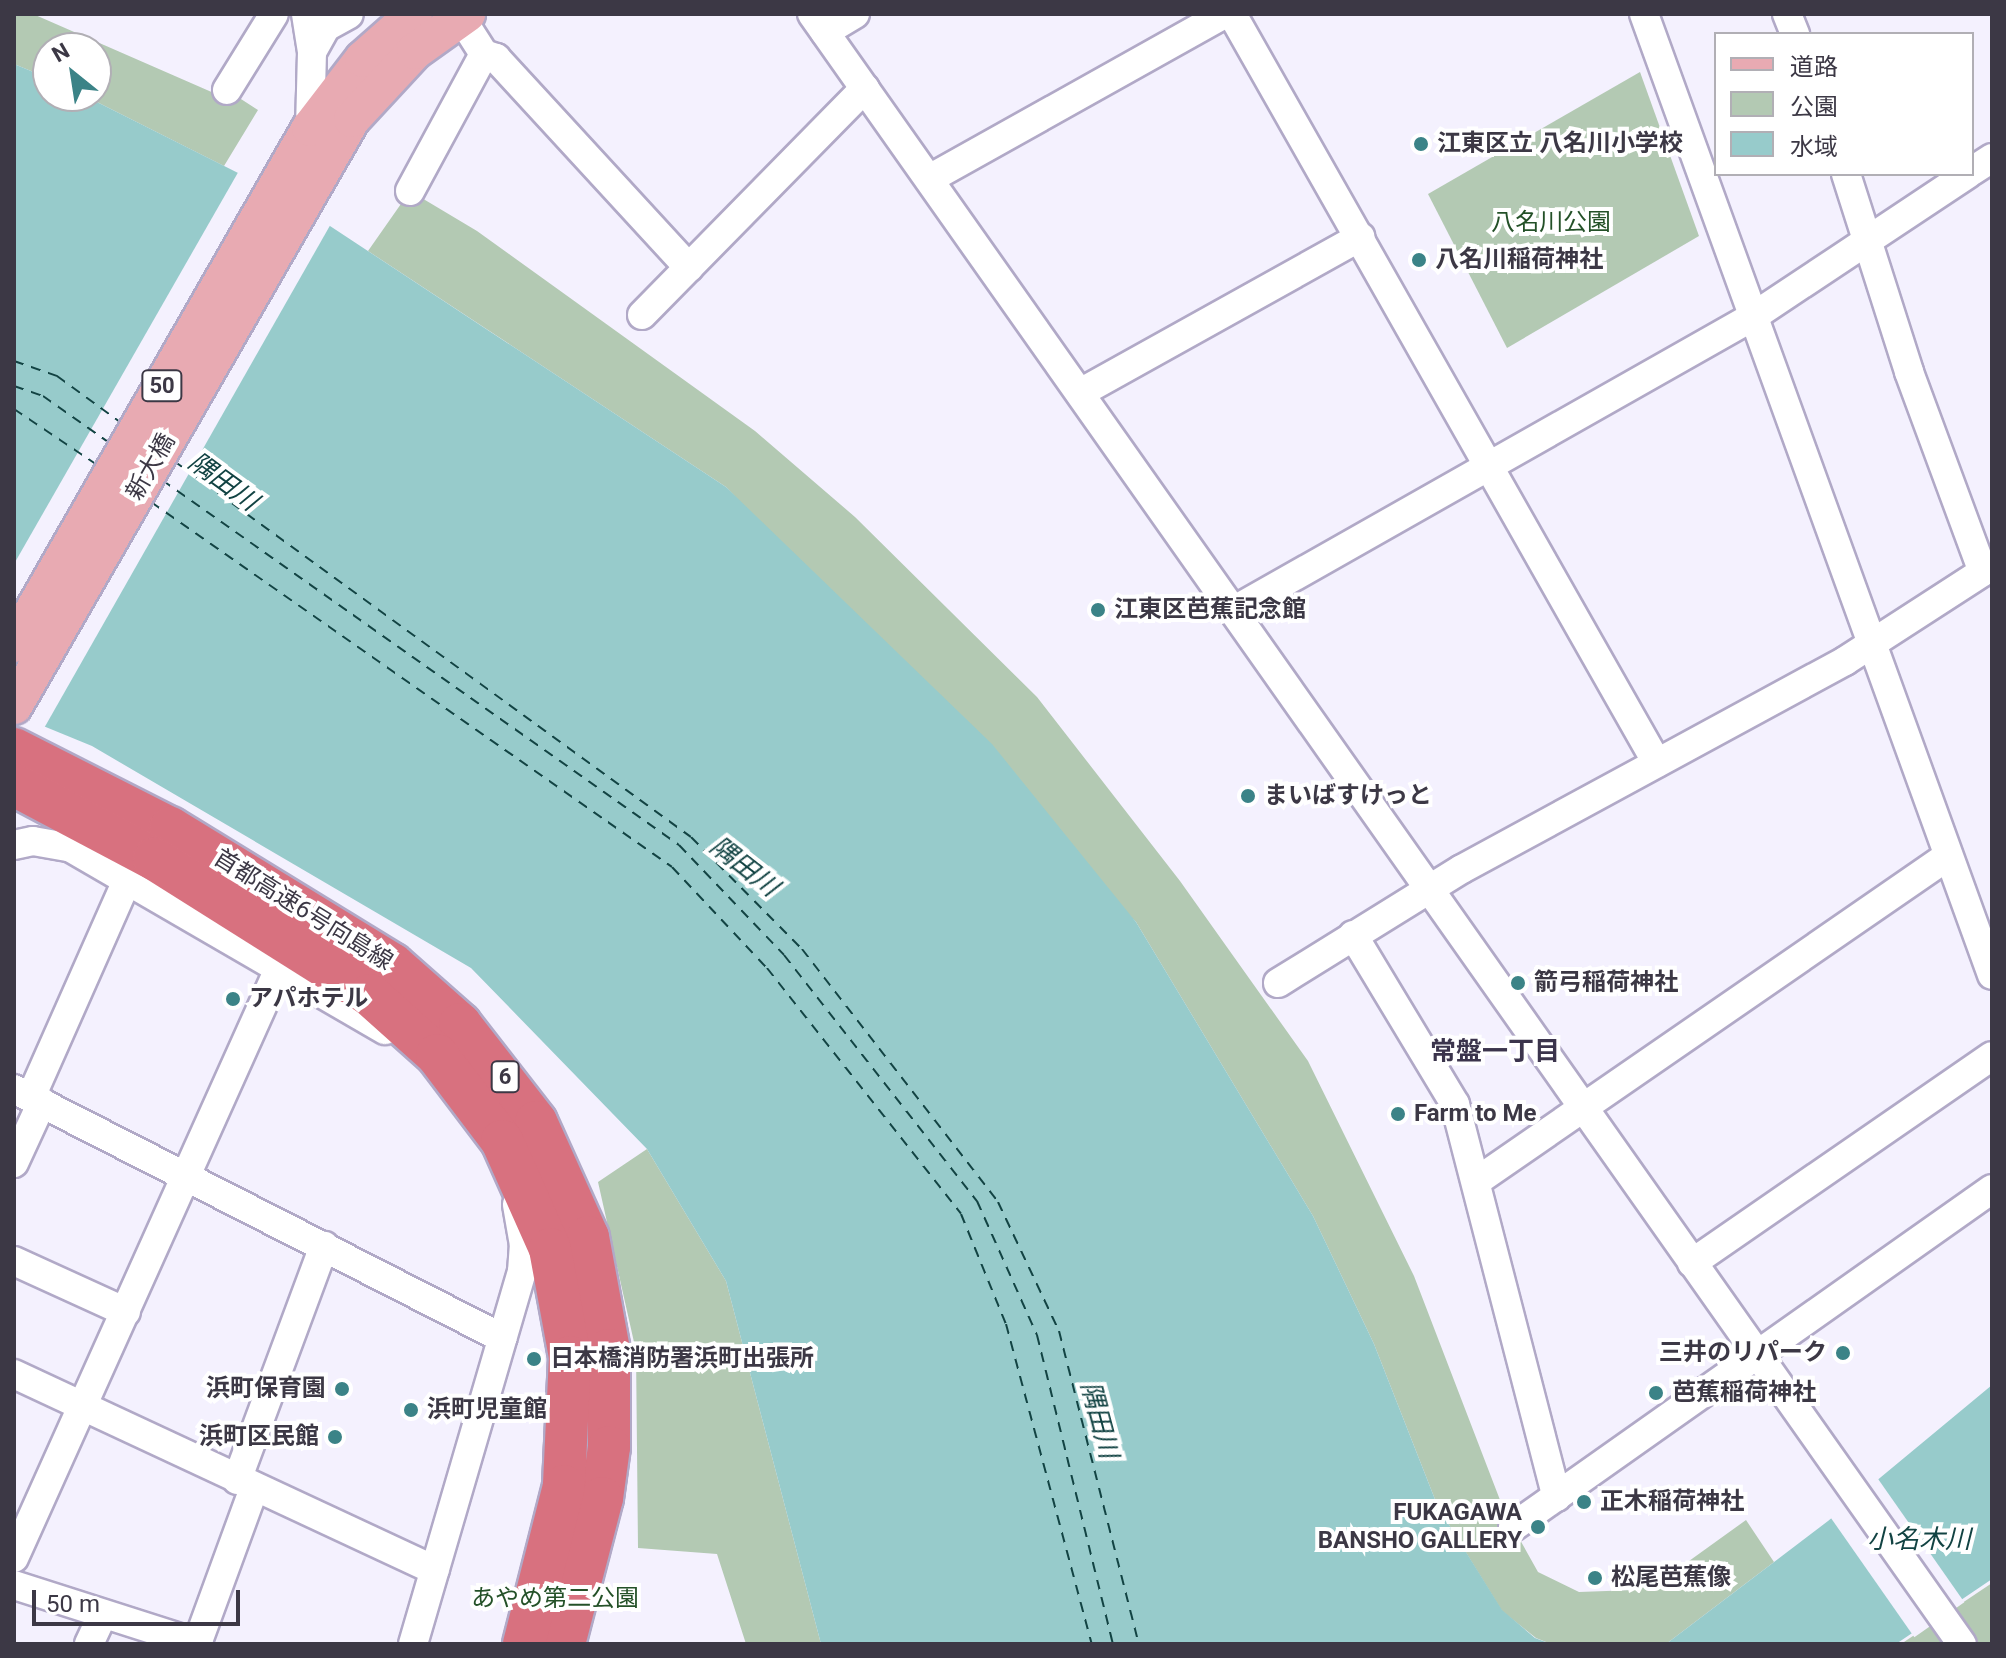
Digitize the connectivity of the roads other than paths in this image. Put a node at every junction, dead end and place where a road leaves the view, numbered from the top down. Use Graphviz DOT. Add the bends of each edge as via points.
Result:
graph roads {
  1 [pos="274,14"];
  2 [pos="306,14"];
  3 [pos="349,14"];
  4 [pos="414,14"];
  5 [pos="855,14"];
  6 [pos="1224,14"];
  7 [pos="1232,14"];
  8 [pos="1644,14"];
  9 [pos="464,16"];
  10 [pos="818,23"];
  11 [pos="312,52"];
  12 [pos="484,54"];
  13 [pos="865,88"];
  14 [pos="227,90"];
  15 [pos="323,136"];
  16 [pos="1992,158"];
  17 [pos="1974,170"];
  18 [pos="1847,176"];
  19 [pos="1965,176"];
  20 [pos="931,178"];
  21 [pos="410,191"];
  22 [pos="1360,237"];
  23 [pos="1869,240"];
  24 [pos="689,268"];
  25 [pos="642,315"];
  26 [pos="1754,316"];
  27 [pos="1080,393"];
  28 [pos="1489,466"];
  29 [pos="1987,569"];
  30 [pos="1233,611"];
  31 [pos="14,644"];
  32 [pos="1872,644"];
  33 [pos="14,706"];
  34 [pos="14,749"];
  35 [pos="1657,763"];
  36 [pos="14,785"];
  37 [pos="14,845"];
  38 [pos="1948,856"];
  39 [pos="128,878"];
  40 [pos="1429,890"];
  41 [pos="1353,935"];
  42 [pos="279,969"];
  43 [pos="1992,975"];
  44 [pos="1278,983"];
  45 [pos="1992,1056"];
  46 [pos="29,1096"];
  47 [pos="1583,1109"];
  48 [pos="14,1163"];
  49 [pos="184,1174"];
  50 [pos="1477,1181"];
  51 [pos="1992,1189"];
  52 [pos="324,1246"];
  53 [pos="14,1261"];
  54 [pos="1692,1263"];
  55 [pos="126,1312"];
  56 [pos="502,1338"];
  57 [pos="1757,1355"];
  58 [pos="14,1374"];
  59 [pos="611,1396"];
  60 [pos="570,1404"];
  61 [pos="86,1407"];
  62 [pos="246,1484"];
  63 [pos="1557,1497"];
  64 [pos="1513,1527"];
  65 [pos="14,1558"];
  66 [pos="435,1570"];
  67 [pos="14,1585"];
  68 [pos="103,1614"];
  69 [pos="89,1644"];
  70 [pos="198,1644"];
  71 [pos="413,1644"];
  72 [pos="499,1644"];
  73 [pos="524,1644"];
  74 [pos="564,1644"];
  75 [pos="592,1644"];
  76 [pos="1962,1644"];
  1 -- 14 [label="street"];
  2 -- 11 [label="street"];
  3 -- 11 [label="street" via="326,27"];
  4 -- 15 [label="main road, 50" via="363,59"];
  5 -- 10 [label="street"];
  6 -- 20 [label="street"];
  7 -- 22 [label="street"];
  8 -- 26 [label="street"];
  9 -- 12 [label="street"];
  9 -- 15 [label="main road, 50"];
  10 -- 13 [label="street"];
  11 -- 15 [label="street"];
  12 -- 21 [label="street"];
  12 -- 24 [label="street" via="496,58"];
  13 -- 20 [label="street"];
  13 -- 24 [label="street"];
  15 -- 31 [label="main road, 新大橋 / 50"];
  15 -- 33 [label="main road, 新大橋 / 50"];
  16 -- 17 [label="street"];
  18 -- 23 [label="street"];
  19 -- 23 [label="street"];
  20 -- 27 [label="street"];
  22 -- 27 [label="street"];
  22 -- 28 [label="street"];
  23 -- 26 [label="street"];
  23 -- 29 [label="street" via="1909,372"];
  24 -- 25 [label="street"];
  26 -- 28 [label="street"];
  26 -- 32 [label="street"];
  27 -- 30 [label="street"];
  28 -- 30 [label="street"];
  28 -- 35 [label="street"];
  29 -- 32 [label="street"];
  30 -- 40 [label="street"];
  32 -- 35 [label="street"];
  32 -- 38 [label="street"];
  34 -- 59 [label="highway, 首都高速6号向島線 / 6" via="170,828 354,938 460,1024 536,1122 576,1201 605,1312"];
  35 -- 40 [label="street"];
  36 -- 60 [label="highway, 首都高速6号向島線 / 6" via="154,859 334,970 437,1055 502,1141 540,1218 567,1320"];
  37 -- 39 [label="street" via="33,841 71,848"];
  38 -- 43 [label="street"];
  38 -- 47 [label="street"];
  39 -- 42 [label="street"];
  39 -- 46 [label="street"];
  40 -- 41 [label="street"];
  40 -- 47 [label="street"];
  41 -- 44 [label="street"];
  41 -- 50 [label="street" via="1455,1104"];
  42 -- 49 [label="street"];
  42 -- 56 [label="street" via="387,1031 419,1060 475,1129 522,1216 522,1272"];
  45 -- 54 [label="street"];
  46 -- 48 [label="street"];
  46 -- 49 [label="street"];
  47 -- 50 [label="street"];
  47 -- 54 [label="street"];
  49 -- 52 [label="street"];
  49 -- 55 [label="street"];
  50 -- 63 [label="street"];
  51 -- 57 [label="street"];
  52 -- 56 [label="street"];
  52 -- 62 [label="street"];
  53 -- 55 [label="street"];
  54 -- 57 [label="street"];
  55 -- 61 [label="street"];
  56 -- 66 [label="street"];
  57 -- 63 [label="street"];
  57 -- 76 [label="street"];
  58 -- 61 [label="street"];
  59 -- 74 [label="highway, 首都高速6号向島線 / 6" via="602,1498"];
  59 -- 75 [label="highway, 6" via="618,1514"];
  60 -- 72 [label="highway" via="562,1450"];
  60 -- 73 [label="highway, 首都高速6号向島線 / 6" via="559,1515"];
  61 -- 62 [label="street"];
  61 -- 65 [label="street"];
  62 -- 66 [label="street"];
  62 -- 70 [label="street"];
  63 -- 64 [label="street"];
  66 -- 71 [label="street"];
  67 -- 68 [label="street"];
  68 -- 69 [label="street"];
  68 -- 70 [label="street"];
}
